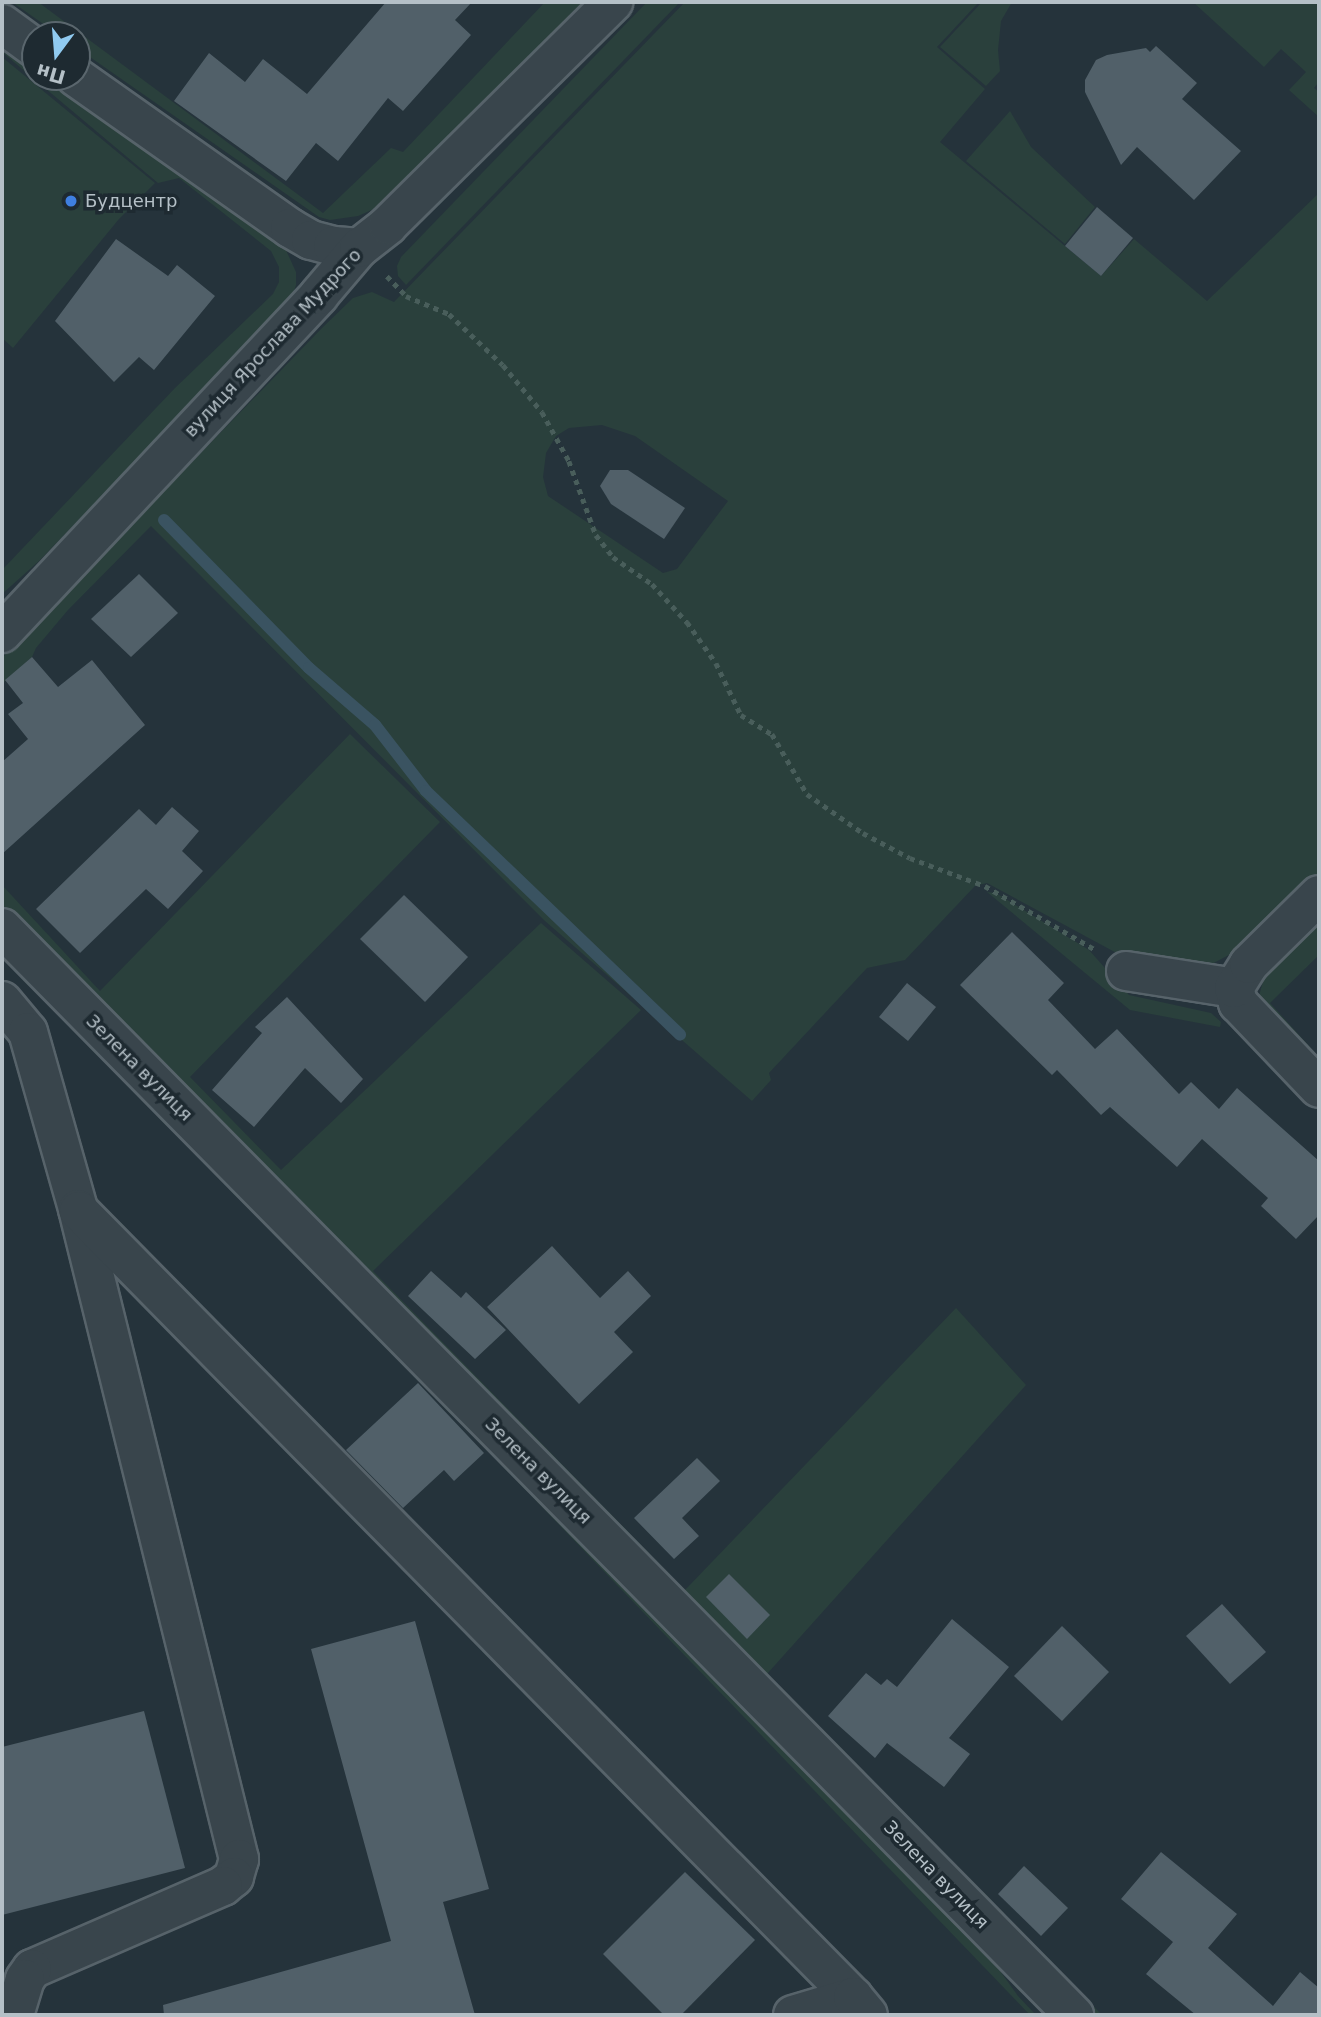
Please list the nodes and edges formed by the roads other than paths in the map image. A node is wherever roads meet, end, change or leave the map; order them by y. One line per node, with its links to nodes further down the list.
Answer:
1 (613, 2): 5 (street, вулиця Ярослава Мудрого)
2 (2, 24): 3 (street)
3 (21, 38)
4 (91, 88): 5 (street)
5 (359, 248): 6 (street, вулиця Ярослава Мудрого)
6 (2, 633)
7 (1319, 895): 10 (street)
8 (2, 928): 17 (street, Зелена вулиця)
9 (1126, 971): 10 (street)
10 (1234, 988): 12 (street)
11 (2, 1001): 13 (street)
12 (1319, 1088)
13 (78, 1209): 14 (street); 15 (street)
14 (861, 2006): 16 (street)
15 (14, 2015)
16 (793, 2015)
17 (1074, 2015)

